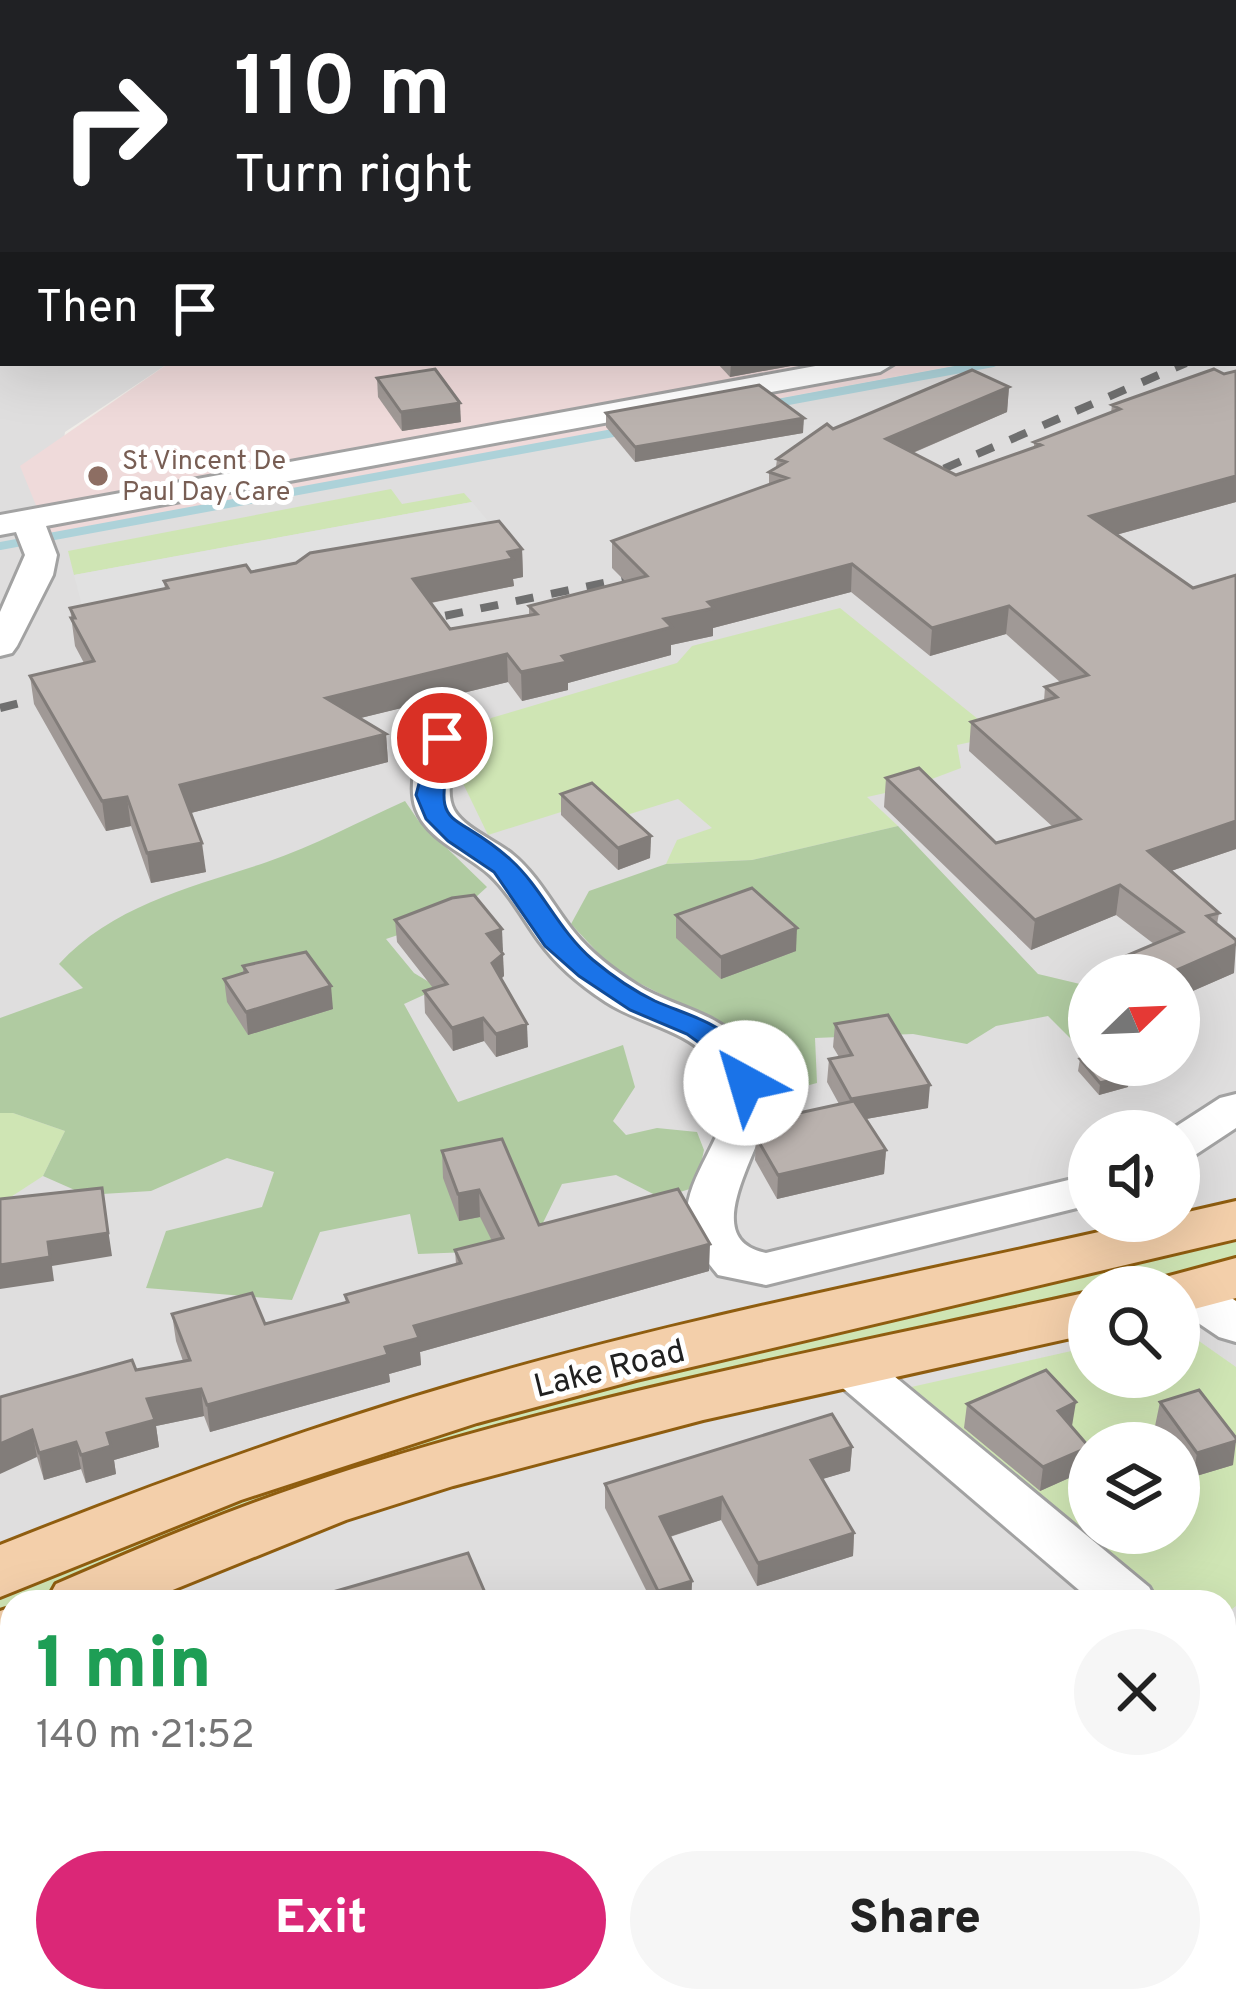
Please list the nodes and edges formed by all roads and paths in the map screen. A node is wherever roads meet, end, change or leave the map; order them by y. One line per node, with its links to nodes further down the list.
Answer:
1 (866, 366): 2 (street)
2 (27, 541): 3 (street); 4 (street)
3 (0, 580)
4 (0, 646)
5 (442, 738): 8 (street)
6 (1236, 1108): 7 (street)
7 (1200, 1131)
8 (1068, 1195)
9 (1236, 1220): 10 (main road, Lake Road)
10 (1200, 1224)
11 (1100, 1242): 16 (main road, Lake Road)
12 (1200, 1287): 14 (street)
13 (1068, 1318): 15 (main road, Lake Road)
14 (1236, 1325)
15 (848, 1365): 17 (main road, Lake Road); 18 (street)
16 (0, 1572)
17 (106, 1590)
18 (1116, 1590)

